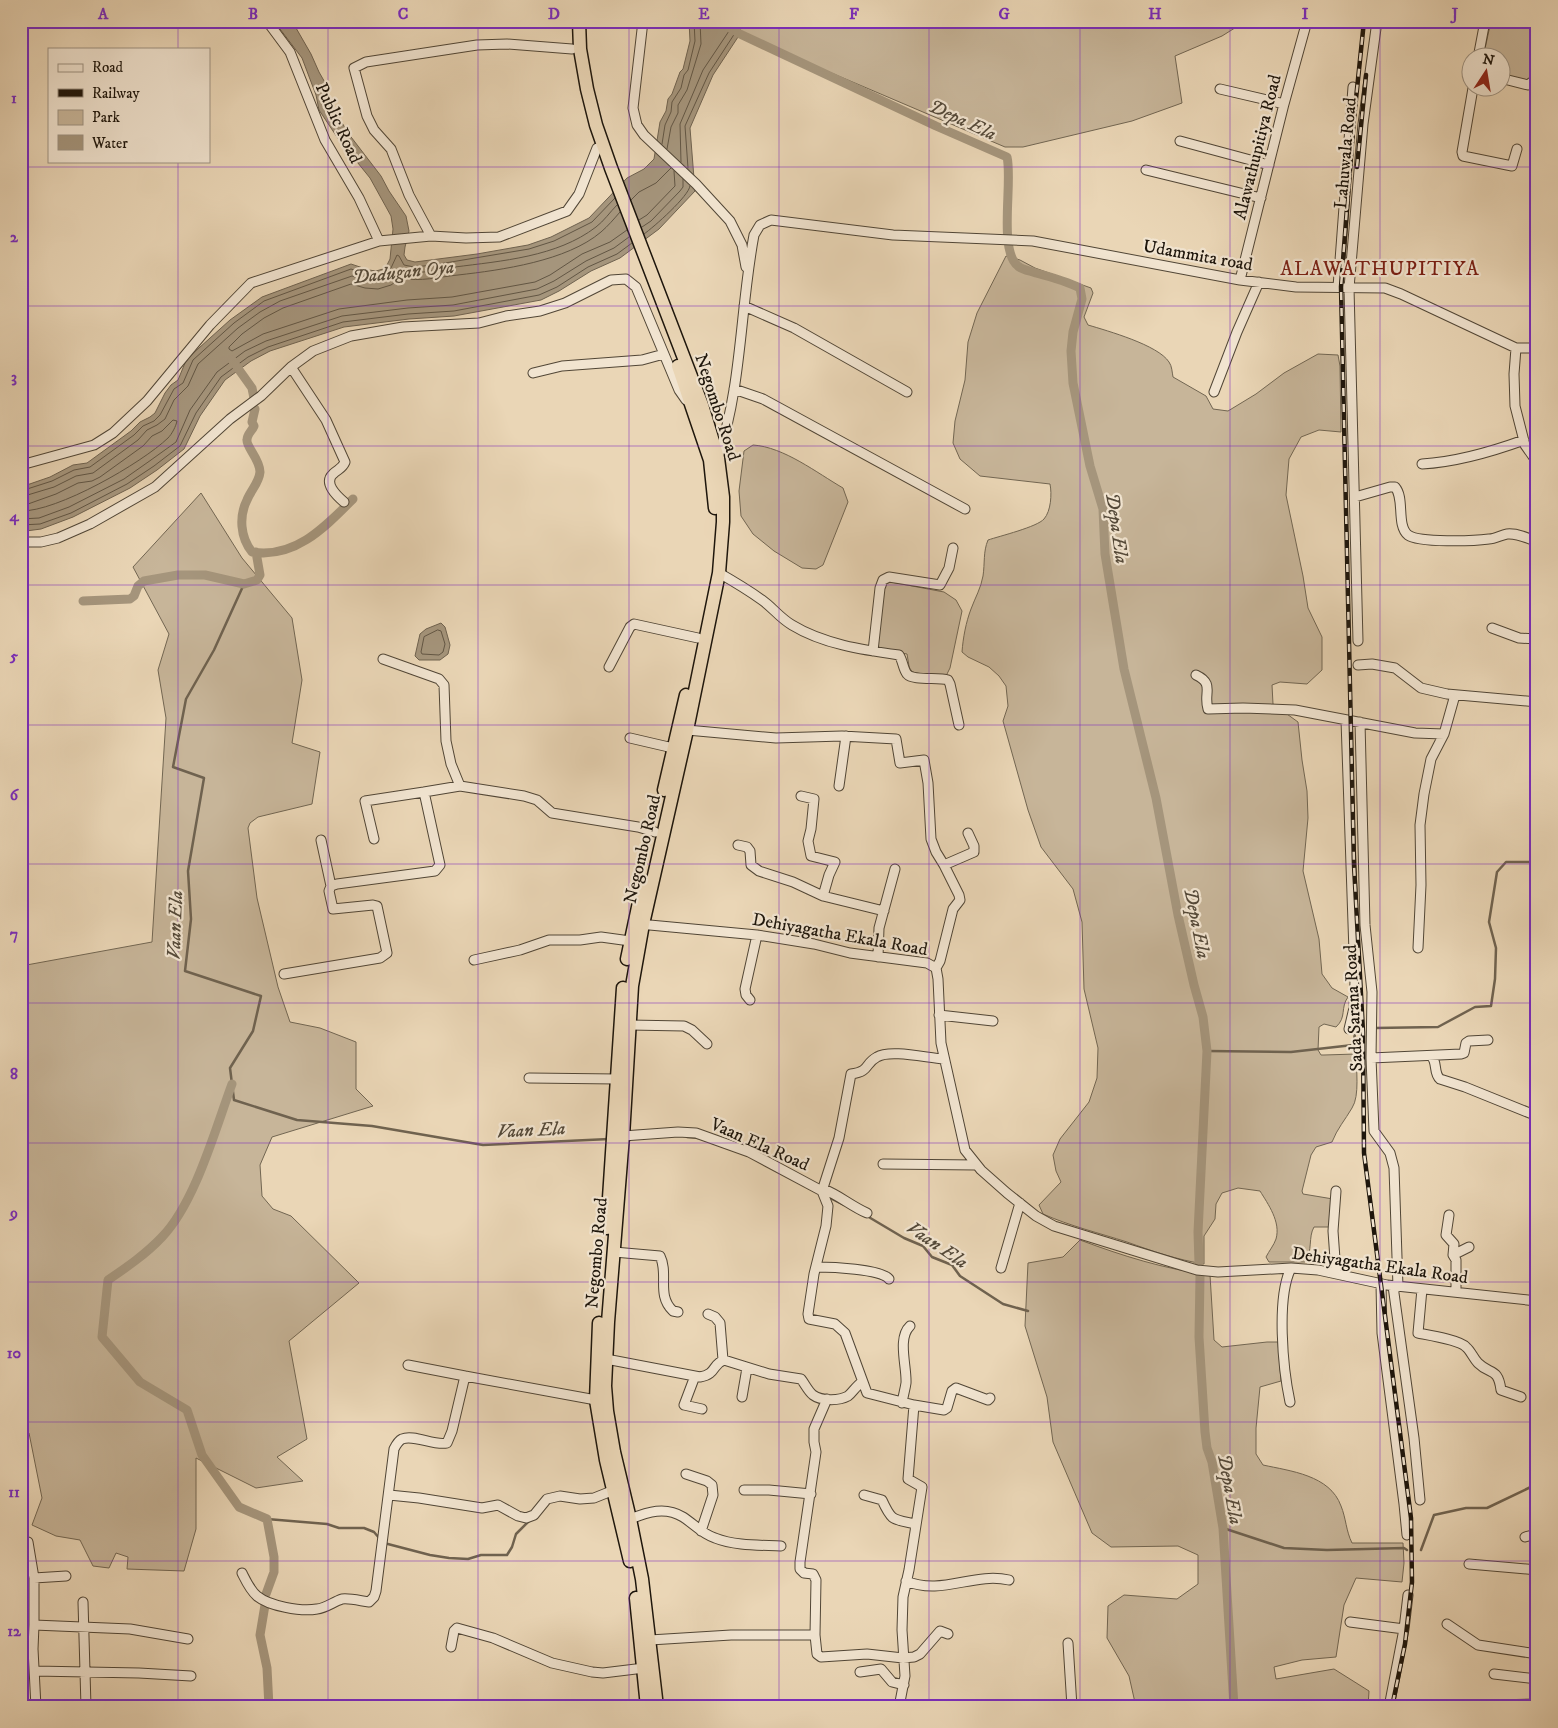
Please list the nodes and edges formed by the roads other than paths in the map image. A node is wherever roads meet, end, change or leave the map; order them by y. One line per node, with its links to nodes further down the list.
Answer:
1 (268, 21): 24 (street, Public Road)
2 (571, 21): 9 (highway, Negombo Road)
3 (579, 21): 20 (highway, Negombo Road)
4 (643, 21): 26 (street)
5 (1307, 21): 15 (street, Alawathupitiya Road)
6 (1377, 21): 30 (street, Lahuwala Road)
7 (1485, 21): 8 (street)
8 (1480, 48)
9 (572, 49): 17 (highway, Negombo Road); 23 (street)
10 (1537, 78): 11 (street)
11 (1510, 80)
12 (1353, 87): 29 (street)
13 (1220, 89): 15 (street)
14 (1471, 98): 18 (street)
15 (1284, 104): 19 (street, Alawathupitiya Road)
16 (1180, 142): 19 (street)
17 (597, 148): 20 (highway, Negombo Road); 23 (street)
18 (1517, 149)
19 (1270, 165): 22 (street, Alawathupitiya Road)
20 (608, 170): 25 (highway, Negombo Road)
21 (1146, 170): 22 (street)
22 (1261, 198): 27 (street, Alawathupitiya Road)
23 (431, 236): 24 (street)
24 (384, 241): 45 (street)
25 (643, 261): 40 (highway, Negombo Road); 42 (highway, Negombo Road)
26 (748, 278): 27 (street, Udammita road); 31 (street)
27 (1240, 280): 28 (street, Udammita road)
28 (1259, 282): 29 (street, Udammita road); 39 (street)
29 (1338, 287): 30 (street, Udammita road)
30 (1349, 288): 32 (street, Udammita road); 47 (street, Lahuwala Road)
31 (744, 306): 37 (street); 38 (street)
32 (1516, 348): 33 (street, Udammita road); 41 (street)
33 (1537, 348)
34 (664, 354): 35 (street); 36 (street); 40 (street)
35 (291, 367): 48 (street); 50 (street)
36 (533, 372)
37 (734, 389): 42 (street); 49 (street)
38 (907, 392)
39 (1214, 392)
40 (694, 410): 46 (highway, Negombo Road)
41 (1524, 440): 43 (street); 44 (street)
42 (718, 458): 46 (street); 53 (highway, Negombo Road)
43 (1537, 462)
44 (1422, 464)
45 (21, 465)
46 (712, 471): 55 (highway, Negombo Road)
47 (1355, 497): 51 (street); 57 (street, Lahuwala Road)
48 (344, 502)
49 (965, 509)
50 (21, 542)
51 (1537, 542)
52 (953, 548): 58 (street)
53 (719, 573): 58 (street); 68 (highway, Negombo Road)
54 (1492, 628): 56 (street)
55 (698, 638): 61 (street); 72 (highway, Negombo Road)
56 (1537, 639)
57 (1358, 641)
58 (873, 651): 67 (street)
59 (383, 659): 73 (street)
60 (1358, 665): 63 (street)
61 (609, 667)
62 (1196, 674): 65 (street)
63 (1455, 695): 64 (street); 69 (street)
64 (1537, 702)
65 (1346, 720): 66 (street); 99 (street)
66 (1360, 722): 69 (street); 103 (street, Sada Sarana Road)
67 (959, 725)
68 (687, 730): 70 (street); 87 (highway, Negombo Road)
69 (1444, 734): 90 (street)
70 (846, 736): 74 (street); 82 (street)
71 (630, 738): 72 (street)
72 (673, 748): 77 (highway, Negombo Road)
73 (460, 786): 75 (street); 77 (street)
74 (839, 786)
75 (424, 792): 79 (street); 84 (street)
76 (801, 796): 85 (street)
77 (655, 832): 87 (highway, Negombo Road)
78 (968, 834): 82 (street)
79 (374, 839)
80 (321, 840): 84 (street)
81 (738, 845): 85 (street)
82 (944, 865): 93 (street)
83 (895, 869): 86 (street)
84 (331, 886): 94 (street)
85 (823, 896): 86 (street)
86 (884, 911): 91 (street)
87 (638, 924): 88 (street, Dehiyagatha Ekala Road); 89 (highway, Negombo Road); 98 (highway, Negombo Road)
88 (757, 935): 91 (street, Dehiyagatha Ekala Road); 95 (street)
89 (630, 940): 92 (street); 106 (highway, Negombo Road)
90 (1418, 948)
91 (878, 957): 93 (street, Dehiyagatha Ekala Road)
92 (474, 960)
93 (936, 968): 96 (street, Dehiyagatha Ekala Road)
94 (284, 974)
95 (750, 1000)
96 (939, 1015): 97 (street); 104 (street, Dehiyagatha Ekala Road)
97 (993, 1021)
98 (629, 1025): 101 (street); 108 (highway, Negombo Road)
99 (1349, 1029)
100 (1488, 1040): 102 (street)
101 (707, 1044)
102 (1431, 1056): 103 (street); 107 (street)
103 (1371, 1058): 125 (street, Sada Sarana Road)
104 (944, 1059): 110 (street, Dehiyagatha Ekala Road); 111 (street)
105 (529, 1078): 106 (street)
106 (617, 1079): 143 (highway, Negombo Road)
107 (1537, 1116)
108 (623, 1136): 111 (street, Vaan Ela Road); 117 (highway, Negombo Road)
109 (883, 1164): 110 (street)
110 (976, 1165): 113 (street, Dehiyagatha Ekala Road)
111 (823, 1190): 114 (street, Vaan Ela Road); 119 (street)
112 (1336, 1191): 122 (street)
113 (1020, 1203): 120 (street); 121 (street, Dehiyagatha Ekala Road)
114 (866, 1213)
115 (1449, 1215): 118 (street)
116 (1469, 1247): 118 (street)
117 (614, 1252): 129 (street); 132 (highway, Negombo Road)
118 (1453, 1255): 127 (street)
119 (816, 1267): 123 (street); 138 (street)
120 (1001, 1268)
121 (1291, 1268): 122 (street, Dehiyagatha Ekala Road); 144 (street)
122 (1336, 1273): 124 (street, Dehiyagatha Ekala Road)
123 (889, 1279)
124 (1381, 1284): 125 (street, Dehiyagatha Ekala Road); 159 (street)
125 (1396, 1286): 126 (street, Dehiyagatha Ekala Road); 154 (street, Sada Sarana Road)
126 (1422, 1289): 127 (street, Dehiyagatha Ekala Road); 140 (street)
127 (1456, 1292): 128 (street, Dehiyagatha Ekala Road)
128 (1537, 1301)
129 (678, 1312)
130 (708, 1314): 133 (street)
131 (910, 1326): 145 (street)
132 (606, 1358): 137 (street); 155 (highway, Negombo Road)
133 (723, 1360): 135 (street); 137 (street)
134 (408, 1365): 136 (street)
135 (746, 1368): 139 (street); 142 (street)
136 (465, 1376): 143 (street); 152 (street)
137 (695, 1376): 147 (street)
138 (862, 1382): 142 (street); 145 (street)
139 (742, 1397)
140 (1521, 1397)
141 (990, 1398): 146 (street)
142 (827, 1399): 151 (street)
143 (596, 1400): 149 (highway, Negombo Road)
144 (1290, 1402)
145 (902, 1403): 146 (street)
146 (914, 1406): 156 (street)
147 (702, 1409)
148 (686, 1474): 157 (street)
149 (614, 1490): 152 (street); 185 (highway, Negombo Road)
150 (744, 1490): 151 (street)
151 (811, 1494): 178 (street)
152 (389, 1495): 165 (street)
153 (864, 1495): 156 (street)
154 (1420, 1500)
155 (630, 1518): 157 (street); 180 (highway, Negombo Road)
156 (916, 1524): 169 (street)
157 (701, 1531): 162 (street)
158 (1537, 1534): 160 (street)
159 (1407, 1535)
160 (1524, 1537)
161 (28, 1542): 167 (street)
162 (781, 1546)
163 (1469, 1564): 164 (street)
164 (1537, 1570)
165 (242, 1573)
166 (66, 1576): 167 (street)
167 (34, 1578): 174 (street)
168 (1009, 1580): 169 (street)
169 (906, 1581): 184 (street)
170 (1408, 1594): 176 (street)
171 (84, 1602): 175 (street)
172 (1350, 1622): 176 (street)
173 (1447, 1624): 183 (street)
174 (34, 1625): 175 (street); 186 (street)
175 (84, 1627): 179 (street); 187 (street)
176 (1404, 1629): 201 (street)
177 (948, 1634): 184 (street)
178 (815, 1635): 180 (street); 184 (street)
179 (188, 1639)
180 (650, 1640): 198 (highway, Negombo Road)
181 (1068, 1643): 200 (street)
182 (451, 1647): 185 (street)
183 (1537, 1654)
184 (903, 1658): 192 (street)
185 (644, 1668): 197 (highway, Negombo Road)
186 (35, 1671): 187 (street); 195 (street)
187 (86, 1672): 190 (street); 196 (street)
188 (860, 1672): 192 (street)
189 (1494, 1674): 191 (street)
190 (191, 1676)
191 (1537, 1679)
192 (904, 1685): 199 (street)
193 (1532, 1705): 194 (street)
194 (1497, 1706)
195 (36, 1707)
196 (86, 1707)
197 (647, 1707)
198 (657, 1707)
199 (899, 1707)
200 (1072, 1707)
201 (1389, 1707)

